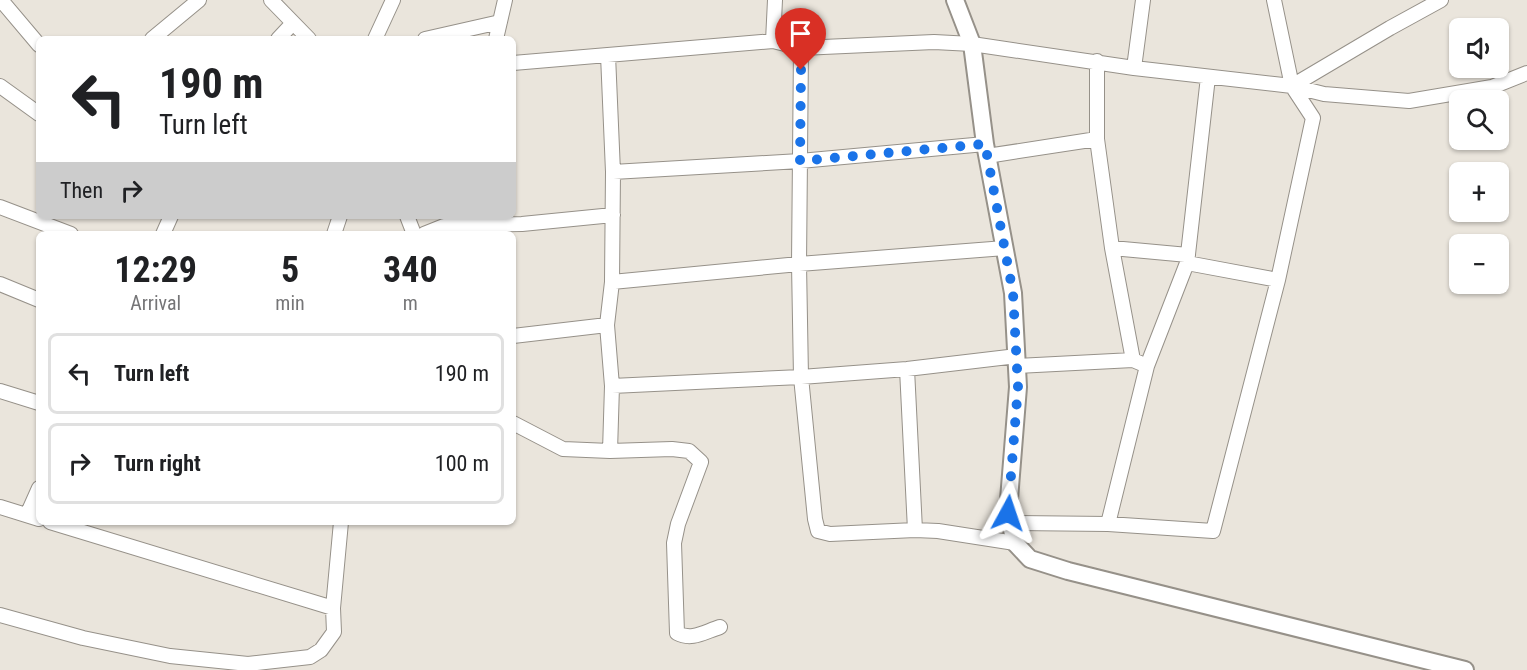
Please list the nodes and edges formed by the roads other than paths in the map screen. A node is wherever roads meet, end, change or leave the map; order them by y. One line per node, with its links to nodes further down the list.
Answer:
1 (1, 0): 19 (street)
2 (199, 0): 13 (street)
3 (271, 0): 12 (street)
4 (393, 0): 16 (street)
5 (505, 0): 11 (street)
6 (775, 0): 20 (street)
7 (955, 0): 21 (street)
8 (1143, 0): 26 (street)
9 (1274, 0): 30 (street)
10 (1441, 0): 30 (street)
11 (500, 22): 17 (street); 18 (street)
12 (293, 23): 14 (street); 15 (street)
13 (156, 36)
14 (281, 36)
15 (306, 36)
16 (376, 36)
17 (438, 36)
18 (497, 36)
19 (36, 41)
20 (773, 41): 22 (street); 23 (street)
21 (972, 44): 22 (street); 24 (street); 33 (street)
22 (801, 48): 34 (street)
23 (608, 55): 25 (street); 35 (street)
24 (1097, 61): 26 (street); 32 (street)
25 (516, 63)
26 (1134, 68): 28 (street)
27 (1527, 73): 30 (street)
28 (1208, 76): 30 (street); 45 (street)
29 (0, 86): 31 (street)
30 (1292, 86): 47 (street)
31 (36, 112)
32 (1097, 139): 33 (street); 44 (street)
33 (986, 150): 34 (street); 43 (street)
34 (800, 161): 35 (street); 46 (street)
35 (613, 172): 37 (street)
36 (0, 207): 38 (street)
37 (612, 215): 40 (street); 48 (street)
38 (36, 218)
39 (40, 219): 41 (street)
40 (446, 221): 42 (street)
41 (65, 231)
42 (429, 231)
43 (1005, 248): 46 (street); 54 (street)
44 (1112, 248): 45 (street); 53 (street)
45 (1188, 259): 47 (street); 55 (street)
46 (799, 264): 48 (street); 57 (street)
47 (1278, 280): 66 (street)
48 (612, 282): 51 (street)
49 (0, 284): 50 (street)
50 (36, 299)
51 (607, 325): 52 (street); 58 (street)
52 (516, 336)
53 (1132, 360): 54 (street); 55 (street)
54 (1017, 361): 56 (street); 65 (street)
55 (1147, 366): 66 (street)
56 (907, 369): 57 (street); 69 (street)
57 (801, 377): 58 (street); 69 (street)
58 (612, 386): 62 (street)
59 (0, 391): 60 (street)
60 (36, 402)
61 (516, 425): 62 (street)
62 (610, 451): 73 (street)
63 (0, 507): 64 (street)
64 (33, 517)
65 (1010, 524): 66 (street); 70 (street)
66 (1108, 524)
67 (60, 525): 71 (street)
68 (341, 525): 71 (street)
69 (915, 530): 70 (street)
70 (1015, 543): 75 (street)
71 (333, 608): 74 (street)
72 (0, 615): 74 (street)
73 (720, 627)
74 (298, 664)
75 (1465, 670)

